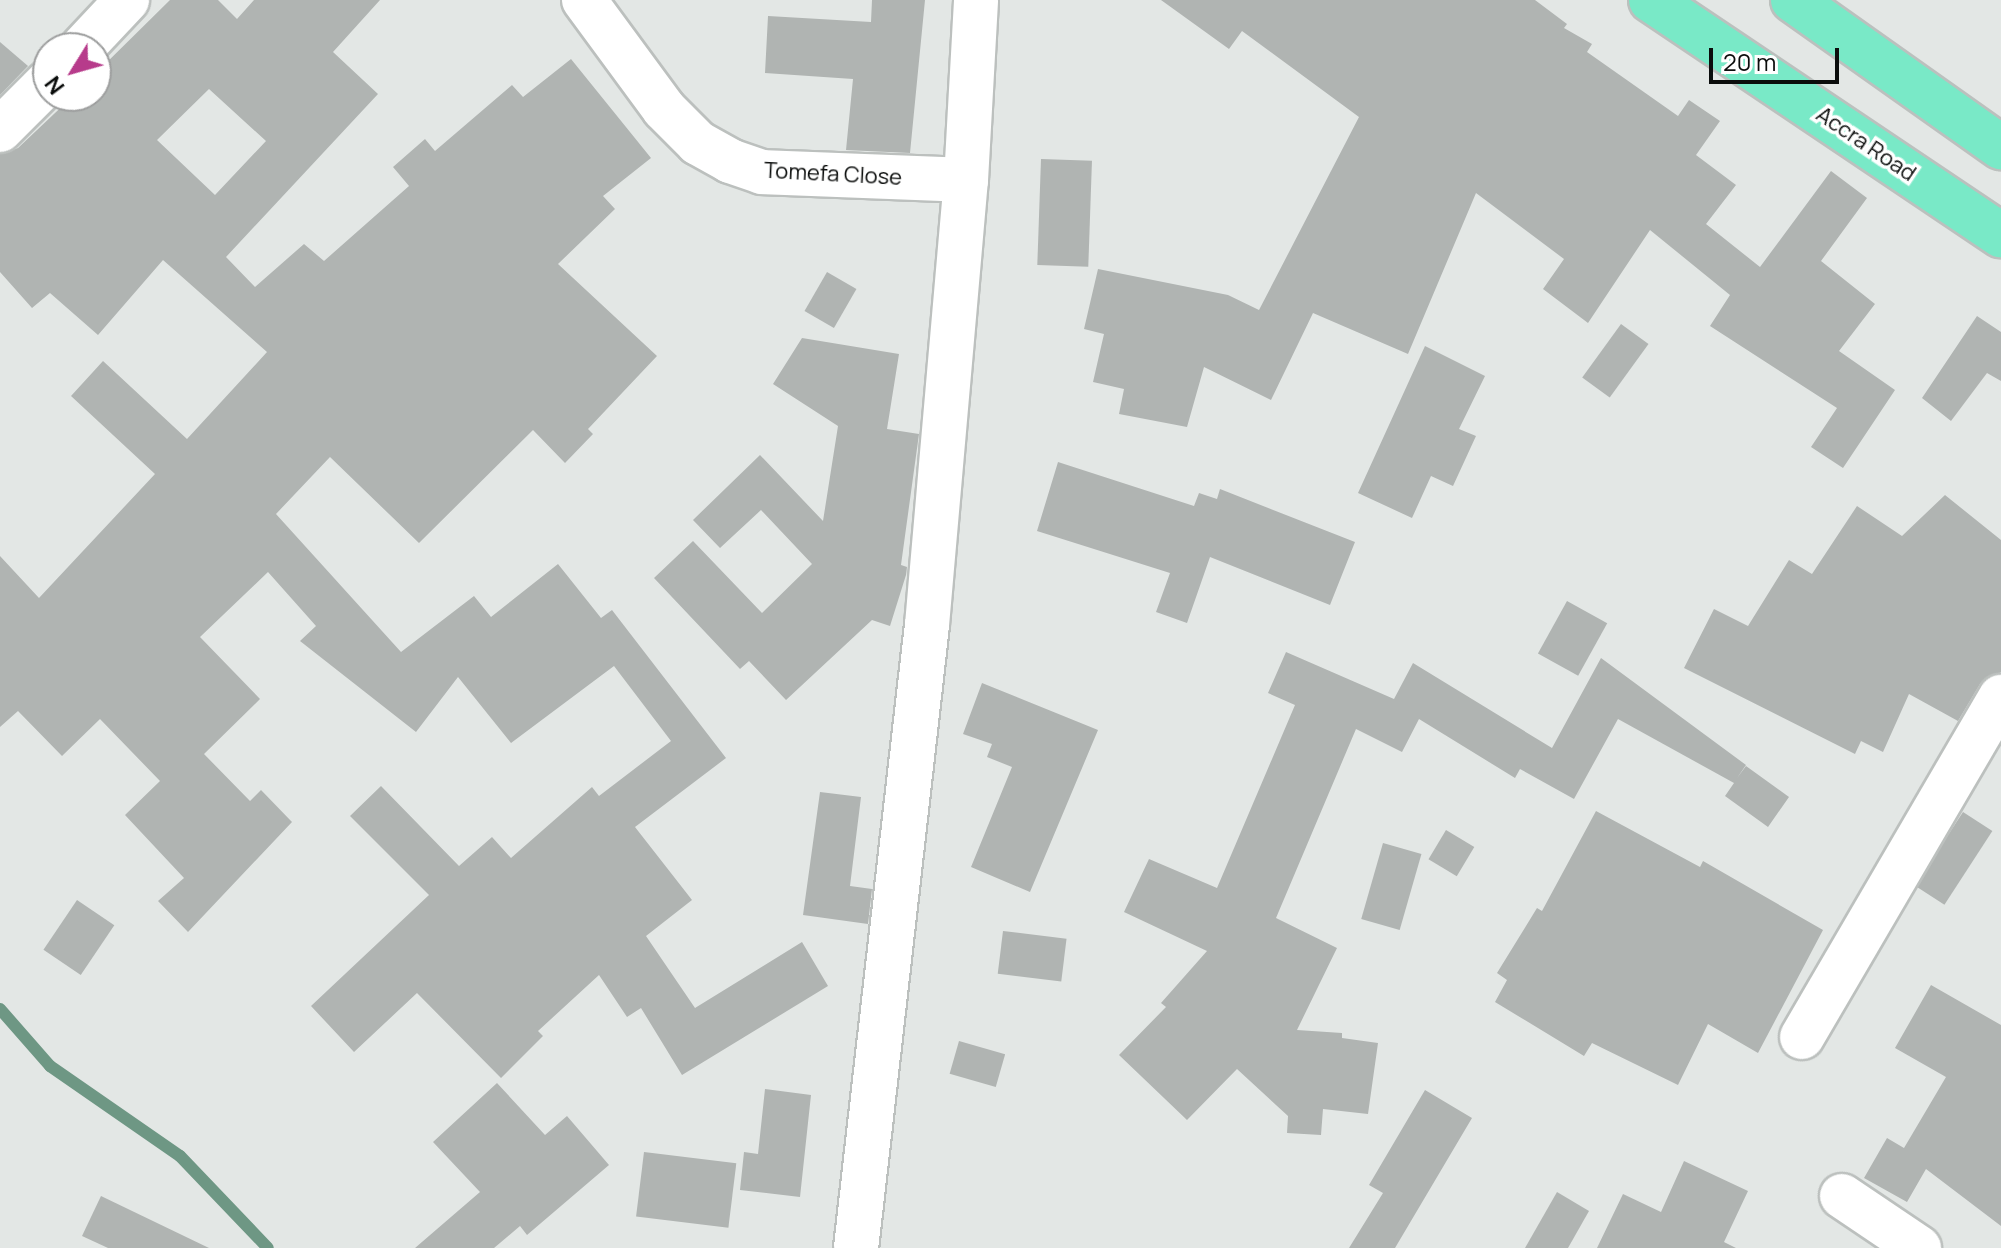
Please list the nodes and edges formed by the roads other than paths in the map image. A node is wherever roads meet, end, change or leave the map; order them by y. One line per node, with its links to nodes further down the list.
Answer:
1 (127, 0): 6 (street)
2 (584, 0): 10 (street, Tomefa Close)
3 (976, 0): 10 (street)
4 (1651, 0): 11 (main road, Accra Road)
5 (1793, 0): 9 (main road)
6 (97, 32)
7 (32, 98): 8 (street)
8 (0, 130)
9 (2001, 147)
10 (966, 180): 15 (street)
11 (2001, 235)
12 (2001, 697): 13 (street)
13 (1802, 1037)
14 (1842, 1196): 16 (street)
15 (856, 1248)
16 (1919, 1248)

